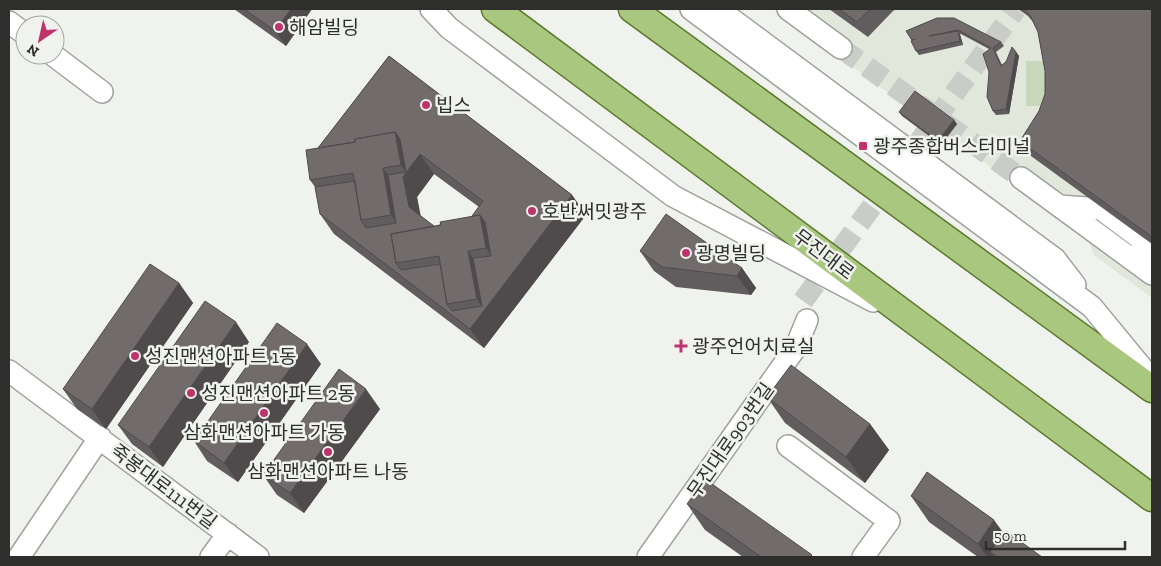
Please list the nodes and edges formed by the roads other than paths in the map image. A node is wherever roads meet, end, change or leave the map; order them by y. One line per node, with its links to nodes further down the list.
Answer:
1 (431, 9): 16 (street)
2 (495, 9): 16 (main road, 무진대로)
3 (632, 9): 19 (main road)
4 (691, 9): 14 (street)
5 (718, 9): 14 (street)
6 (788, 9): 7 (street)
7 (841, 48)
8 (65, 64): 9 (street)
9 (102, 92)
10 (1021, 178): 11 (street)
11 (1059, 206): 12 (street); 13 (street)
12 (1152, 269)
13 (1152, 274)
14 (1092, 307): 18 (street)
15 (807, 320): 27 (street, 무진대로903번길)
16 (922, 327): 22 (main road, 무진대로)
17 (9, 371): 20 (street, 죽봉대로111번길)
18 (1152, 380)
19 (1152, 389)
20 (100, 437): 23 (street, 죽봉대로111번길); 24 (street, 죽봉대로111번길)
21 (788, 446): 28 (street)
22 (1152, 498)
23 (228, 534): 25 (street, 죽봉대로111번길); 26 (street, 죽봉대로111번길)
24 (19, 557)
25 (211, 557)
26 (258, 557)
27 (648, 557)
28 (863, 557)

